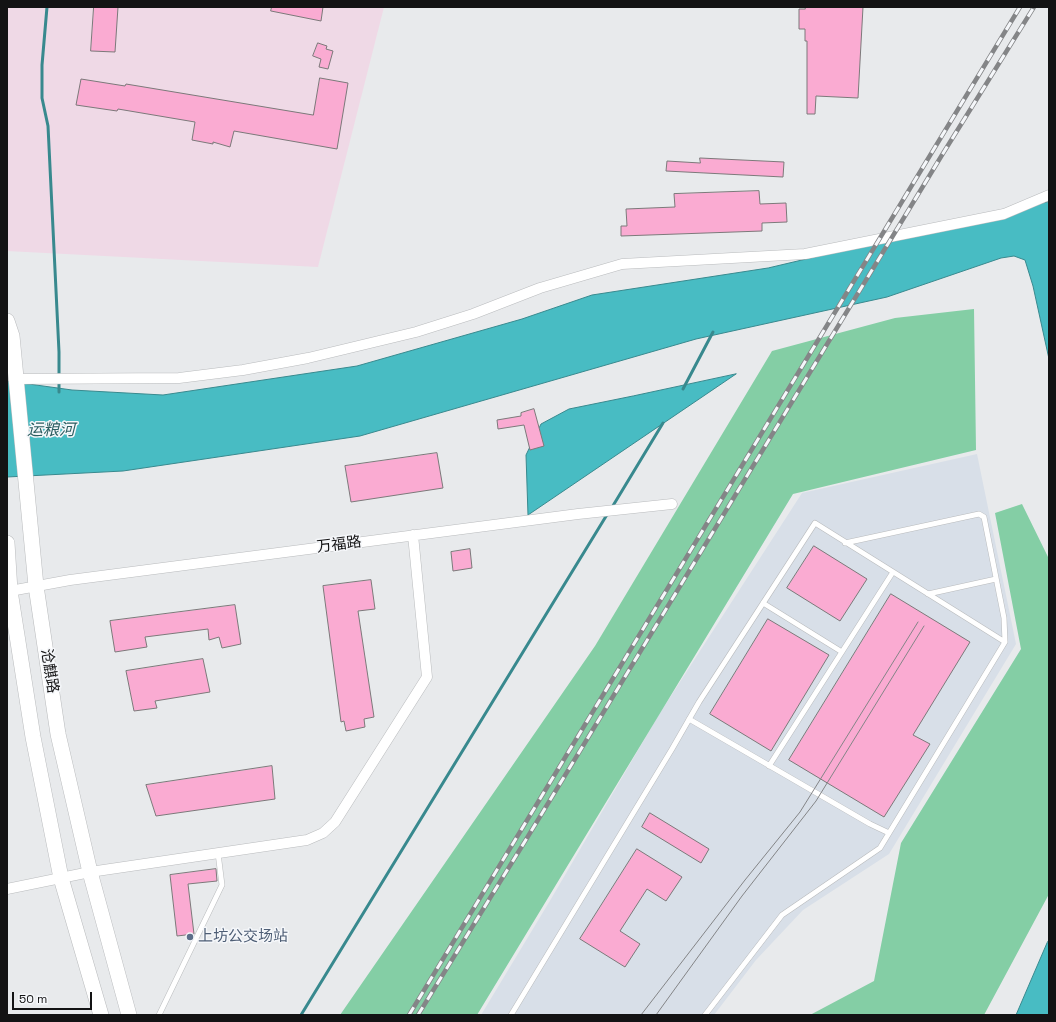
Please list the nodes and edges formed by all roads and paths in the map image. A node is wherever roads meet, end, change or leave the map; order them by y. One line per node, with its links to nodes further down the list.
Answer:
1 (1049, 195): 3 (street)
2 (7, 322): 3 (main road, 沧麒路)
3 (16, 379): 10 (main road, 沧麒路)
4 (672, 504): 5 (street, 万福路)
5 (413, 535): 10 (street, 万福路); 19 (street)
6 (845, 542): 8 (lane); 9 (lane); 13 (lane)
7 (7, 543): 11 (main road, 沧麒路)
8 (893, 572): 12 (lane); 15 (lane)
9 (996, 579): 12 (lane); 14 (lane)
10 (36, 586): 11 (street, 万福路); 20 (main road, 沧麒路)
11 (9, 591): 21 (main road, 沧麒路)
12 (928, 594): 14 (lane)
13 (763, 603): 15 (lane); 16 (lane)
14 (1004, 642): 18 (lane)
15 (842, 652): 17 (lane)
16 (689, 719): 17 (lane); 26 (lane)
17 (769, 766): 18 (lane)
18 (889, 833): 27 (lane)
19 (218, 853): 20 (street); 25 (lane)
20 (90, 872): 21 (street); 24 (main road, 沧麒路)
21 (61, 878): 22 (street); 23 (main road, 沧麒路)
22 (7, 889)
23 (101, 1015)
24 (129, 1015)
25 (159, 1015)
26 (511, 1015)
27 (705, 1015)

